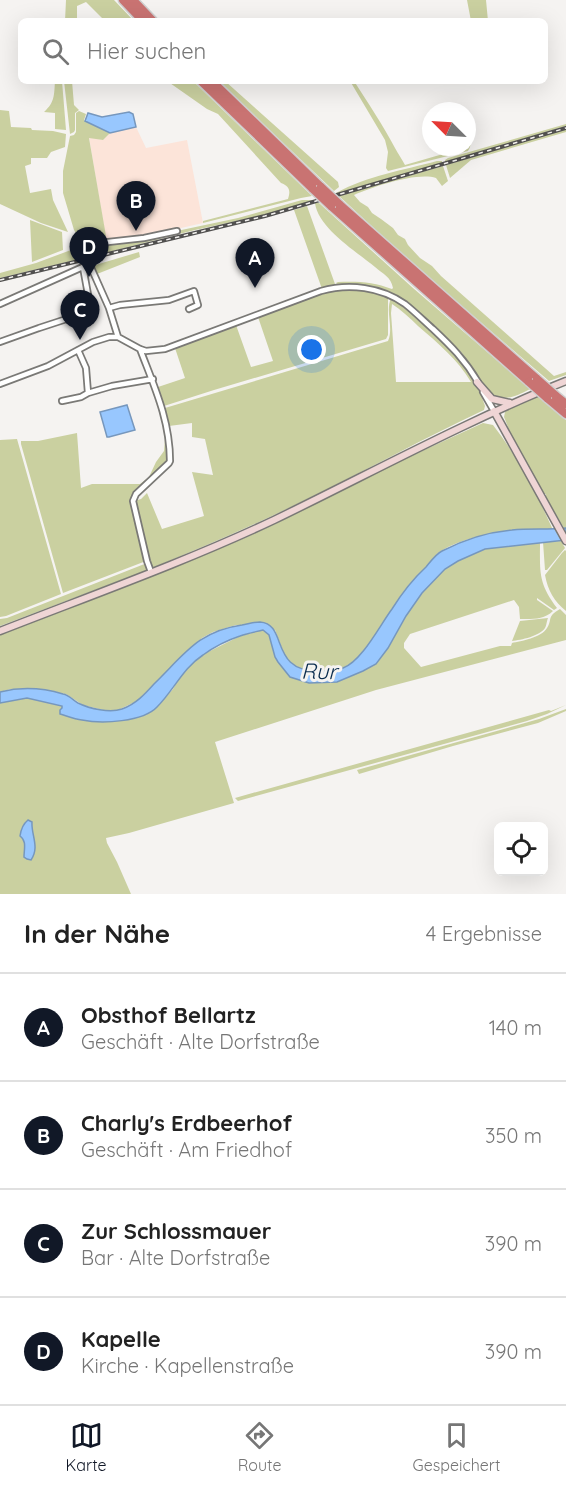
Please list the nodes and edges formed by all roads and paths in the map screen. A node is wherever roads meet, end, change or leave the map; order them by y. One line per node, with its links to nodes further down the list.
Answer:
1 (123, 0): 3 (highway)
2 (134, 0): 4 (highway)
3 (140, 18)
4 (150, 18)
5 (204, 84): 7 (highway)
6 (215, 84): 7 (highway)
7 (317, 188): 23 (highway, bridge)
8 (177, 231): 9 (street)
9 (90, 265): 10 (street); 12 (street)
10 (83, 267): 11 (street); 15 (street)
11 (0, 304)
12 (109, 308): 13 (street); 14 (street)
13 (189, 309)
14 (118, 337): 16 (street); 17 (street)
15 (0, 342)
16 (140, 349): 18 (street); 20 (street)
17 (78, 351): 21 (street); 22 (street)
18 (153, 380): 22 (street); 30 (street)
19 (566, 381): 25 (main road)
20 (477, 382): 25 (main road); 27 (street)
21 (0, 384)
22 (88, 393): 24 (street)
23 (551, 396): 26 (highway); 28 (highway)
24 (62, 401)
25 (511, 404): 27 (main road)
26 (566, 404)
27 (494, 411): 29 (main road); 30 (main road)
28 (566, 414)
29 (566, 541)
30 (152, 572): 31 (main road)
31 (0, 631)

